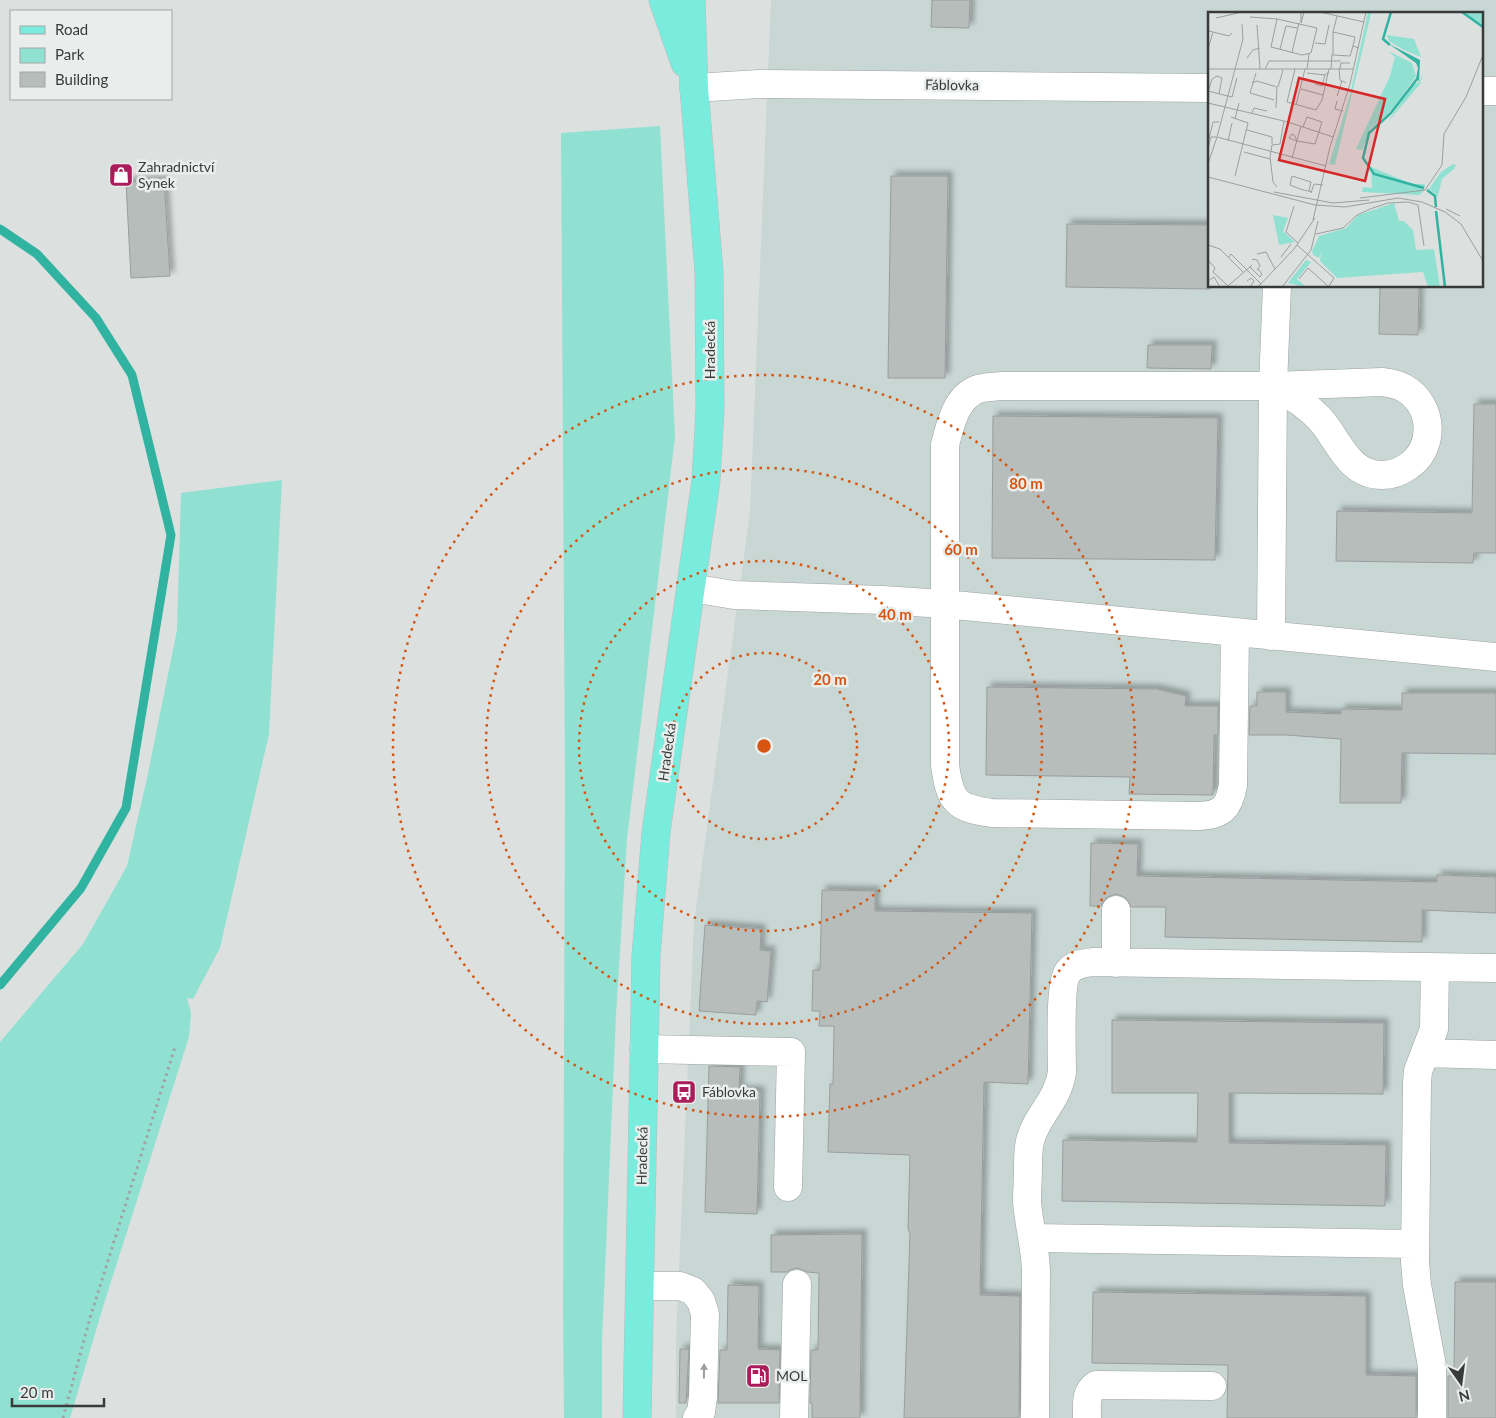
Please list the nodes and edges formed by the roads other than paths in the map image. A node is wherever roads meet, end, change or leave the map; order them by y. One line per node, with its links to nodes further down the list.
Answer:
1 (663, 0): 3 (main road, Hradecká)
2 (692, 0): 3 (main road, Hradecká)
3 (694, 88): 4 (street, Fáblovka); 7 (main road, Hradecká)
4 (1208, 88)
5 (1277, 288): 6 (street)
6 (1273, 386): 6 (street); 8 (street); 10 (street)
7 (691, 588): 8 (street); 16 (main road, Hradecká)
8 (944, 604): 9 (street); 9 (street)
9 (1236, 633): 10 (street)
10 (1270, 636): 11 (street)
11 (1496, 657)
12 (1116, 910): 13 (street)
13 (1116, 963): 14 (street); 20 (street)
14 (1434, 968): 15 (street); 17 (street)
15 (1496, 968)
16 (644, 1049): 19 (street); 23 (main road, Hradecká)
17 (1424, 1054): 18 (street); 21 (street)
18 (1496, 1055)
19 (788, 1187)
20 (1033, 1238): 21 (street); 28 (street)
21 (1415, 1244): 30 (street)
22 (798, 1284): 27 (street)
23 (640, 1286): 25 (main road, Hradecká); 26 (street, one-way to 23)
24 (1212, 1386): 29 (street)
25 (637, 1418)
26 (697, 1418)
27 (794, 1418)
28 (1036, 1418)
29 (1087, 1418)
30 (1432, 1418)

